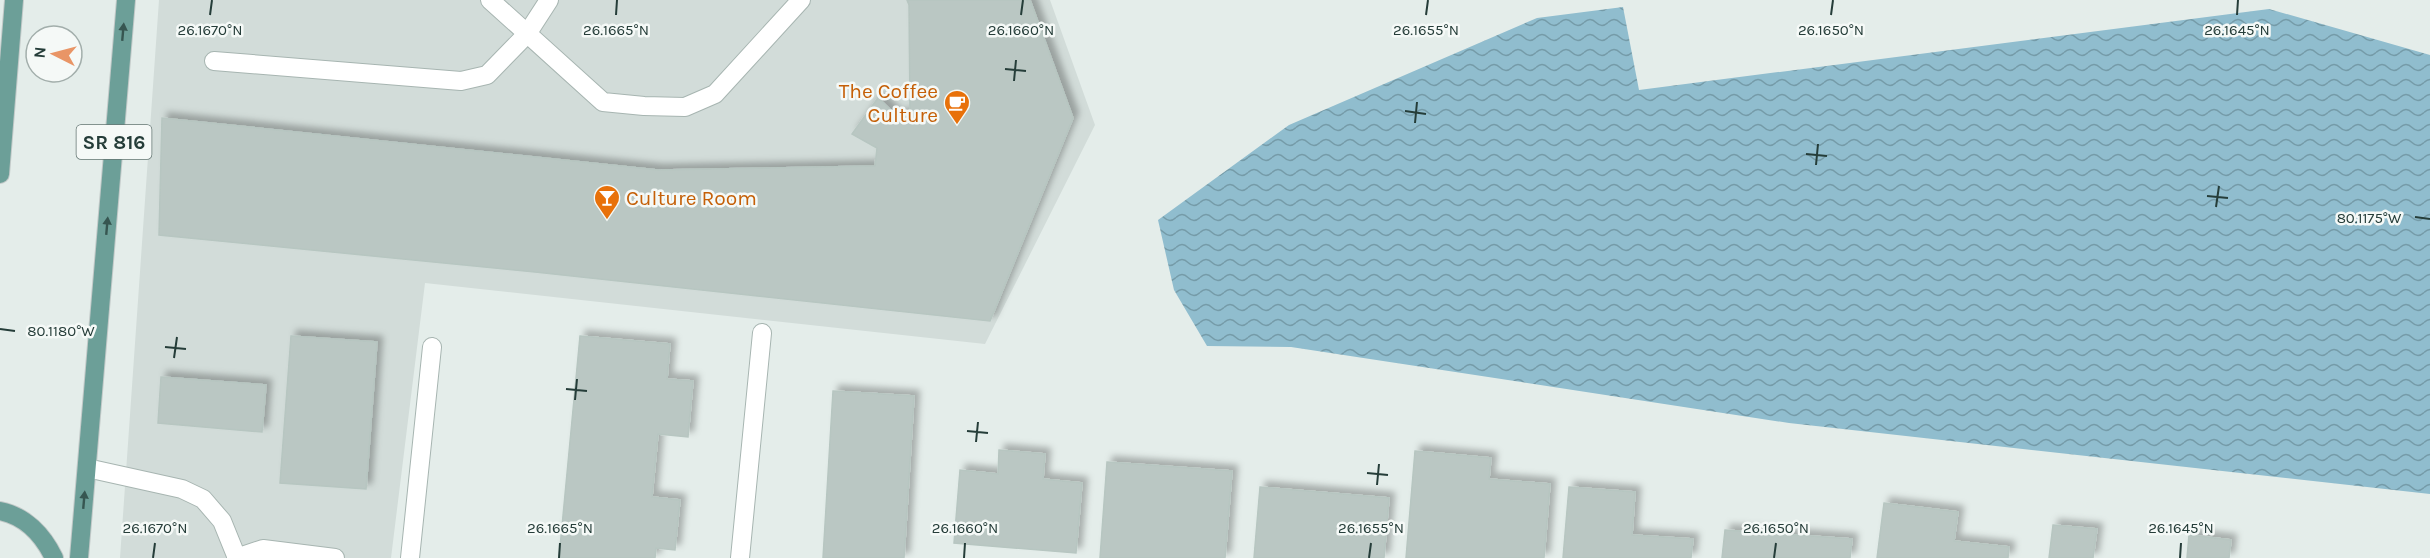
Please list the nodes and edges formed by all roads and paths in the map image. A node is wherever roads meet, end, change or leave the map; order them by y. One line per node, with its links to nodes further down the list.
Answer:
1 (14, 0): 8 (main road)
2 (126, 0): 11 (main road, SR 816, one-way to 2)
3 (490, 0): 6 (lane)
4 (549, 0): 6 (lane)
5 (801, 0): 6 (lane)
6 (527, 34): 7 (lane)
7 (214, 61)
8 (0, 174)
9 (762, 333): 18 (lane)
10 (432, 347): 17 (lane)
11 (87, 468): 14 (main road, SR 816, one-way to 11); 15 (lane)
12 (0, 511): 13 (main road)
13 (54, 558)
14 (79, 558)
15 (237, 558): 16 (lane)
16 (335, 558)
17 (410, 558)
18 (740, 558)

